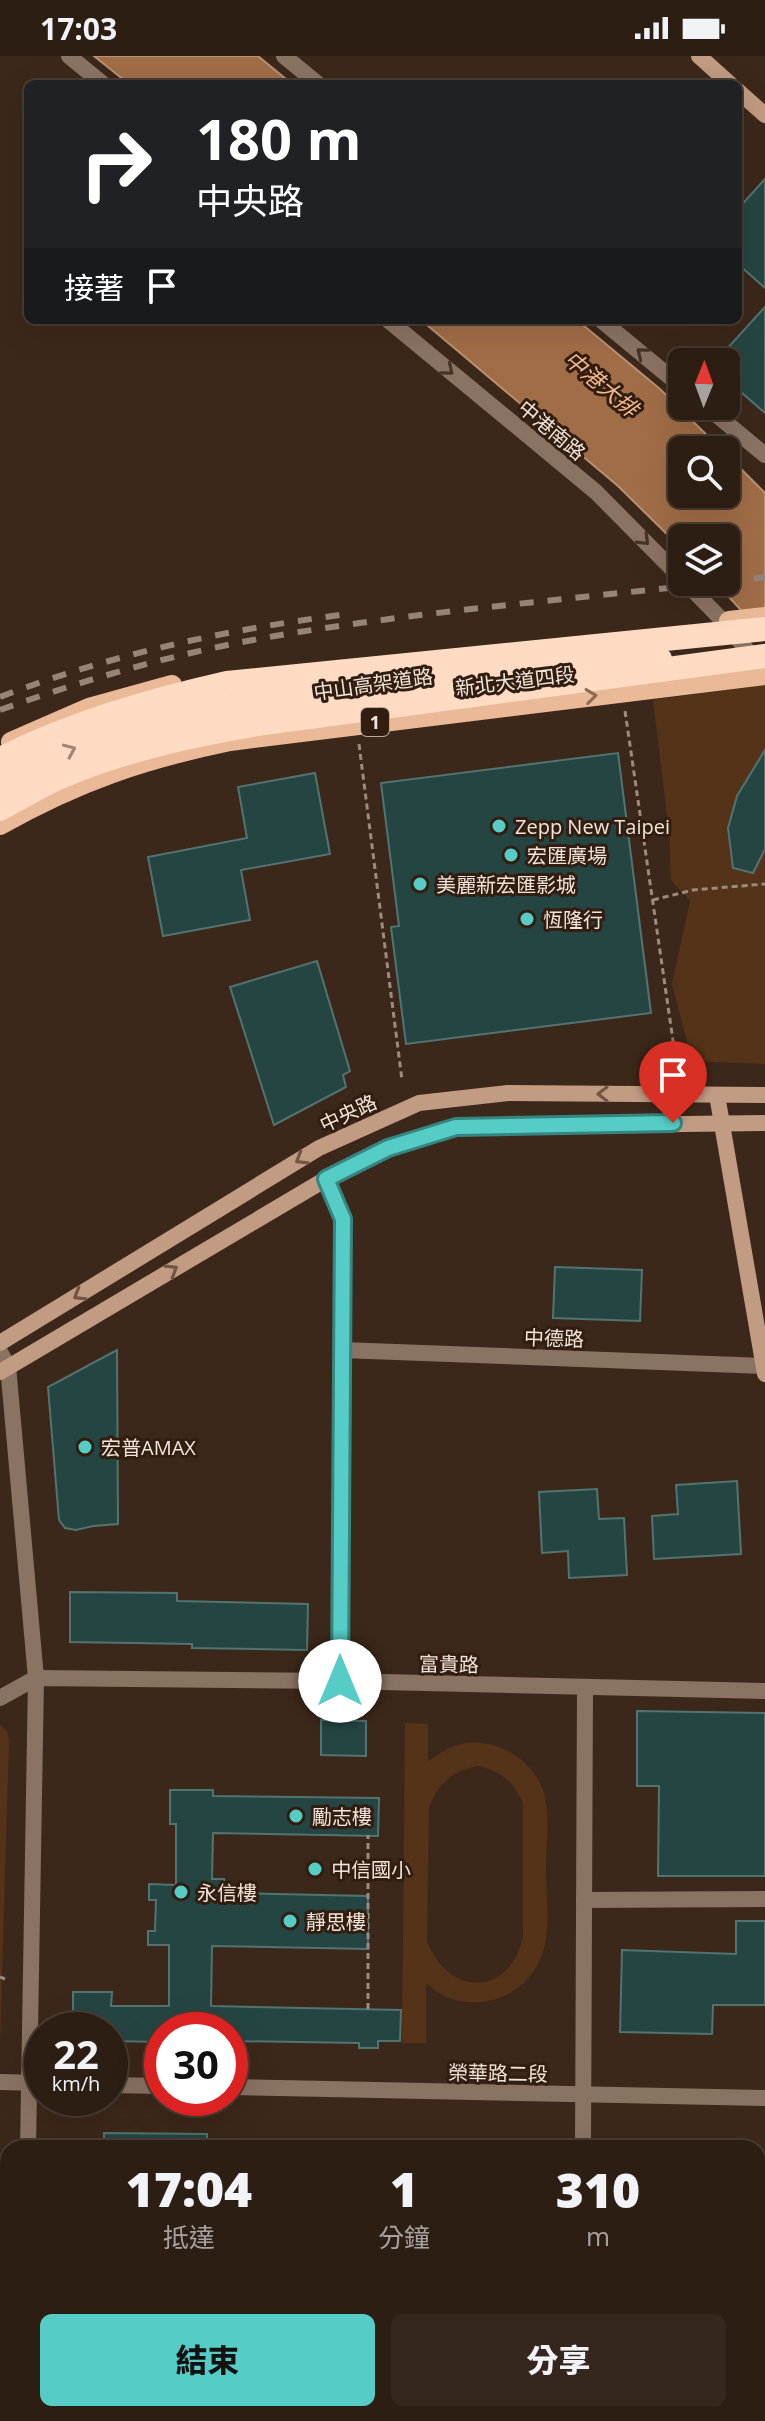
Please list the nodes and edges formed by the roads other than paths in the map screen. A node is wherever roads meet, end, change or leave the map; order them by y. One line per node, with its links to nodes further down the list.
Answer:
1 (69, 56): 4 (street)
2 (284, 56): 5 (street)
3 (699, 56): 6 (street)
4 (98, 80)
5 (313, 80)
6 (726, 80)
7 (742, 95): 8 (street)
8 (765, 115)
9 (393, 324): 14 (street, 中港南路, one-way to 14)
10 (606, 324): 11 (street, one-way to 10)
11 (668, 375)
12 (723, 420): 13 (street)
13 (765, 455)
14 (668, 564)
15 (702, 596): 17 (street, 中港南路)
16 (765, 617): 17 (main road, 新北大道四段)
17 (731, 622): 18 (main road, 新北大道四段, bridge); 19 (street, 中港南路); 21 (main road, 新北大道四段)
18 (765, 628): 22 (highway, 中山高架道路, bridge)
19 (758, 650): 20 (street, 中港南路); 23 (highway, one-way to 19); 24 (highway, 中山高架道路 / 1, bridge)
20 (765, 673): 25 (main road, 新北大道四段 / 1, one-way to 20)
21 (0, 747)
22 (0, 759)
23 (0, 784)
24 (0, 809)
25 (0, 825)
26 (717, 1095): 27 (street, 中央路); 28 (street); 31 (street, 中央路, one-way to 31)
27 (765, 1095)
28 (721, 1122): 29 (street); 30 (street); 34 (street)
29 (765, 1123)
30 (326, 1179): 32 (street); 33 (street, one-way to 30)
31 (0, 1343)
32 (342, 1350): 34 (street, 中德路); 36 (street)
33 (3, 1363): 35 (street)
34 (764, 1368)
35 (36, 1678): 36 (street, 富貴路); 39 (street); 42 (street)
36 (340, 1681): 37 (street, 富貴路)
37 (585, 1687): 38 (street, 富貴路); 41 (street)
38 (765, 1691)
39 (0, 1698)
40 (765, 1899): 41 (street)
41 (584, 1900): 46 (street)
42 (35, 2012)
43 (0, 2082): 44 (street)
44 (24, 2083)
45 (248, 2087): 46 (street, 榮華路二段)
46 (584, 2095): 47 (street, 榮華路二段); 50 (street)
47 (765, 2098)
48 (31, 2116): 49 (street)
49 (29, 2140)
50 (583, 2140)

